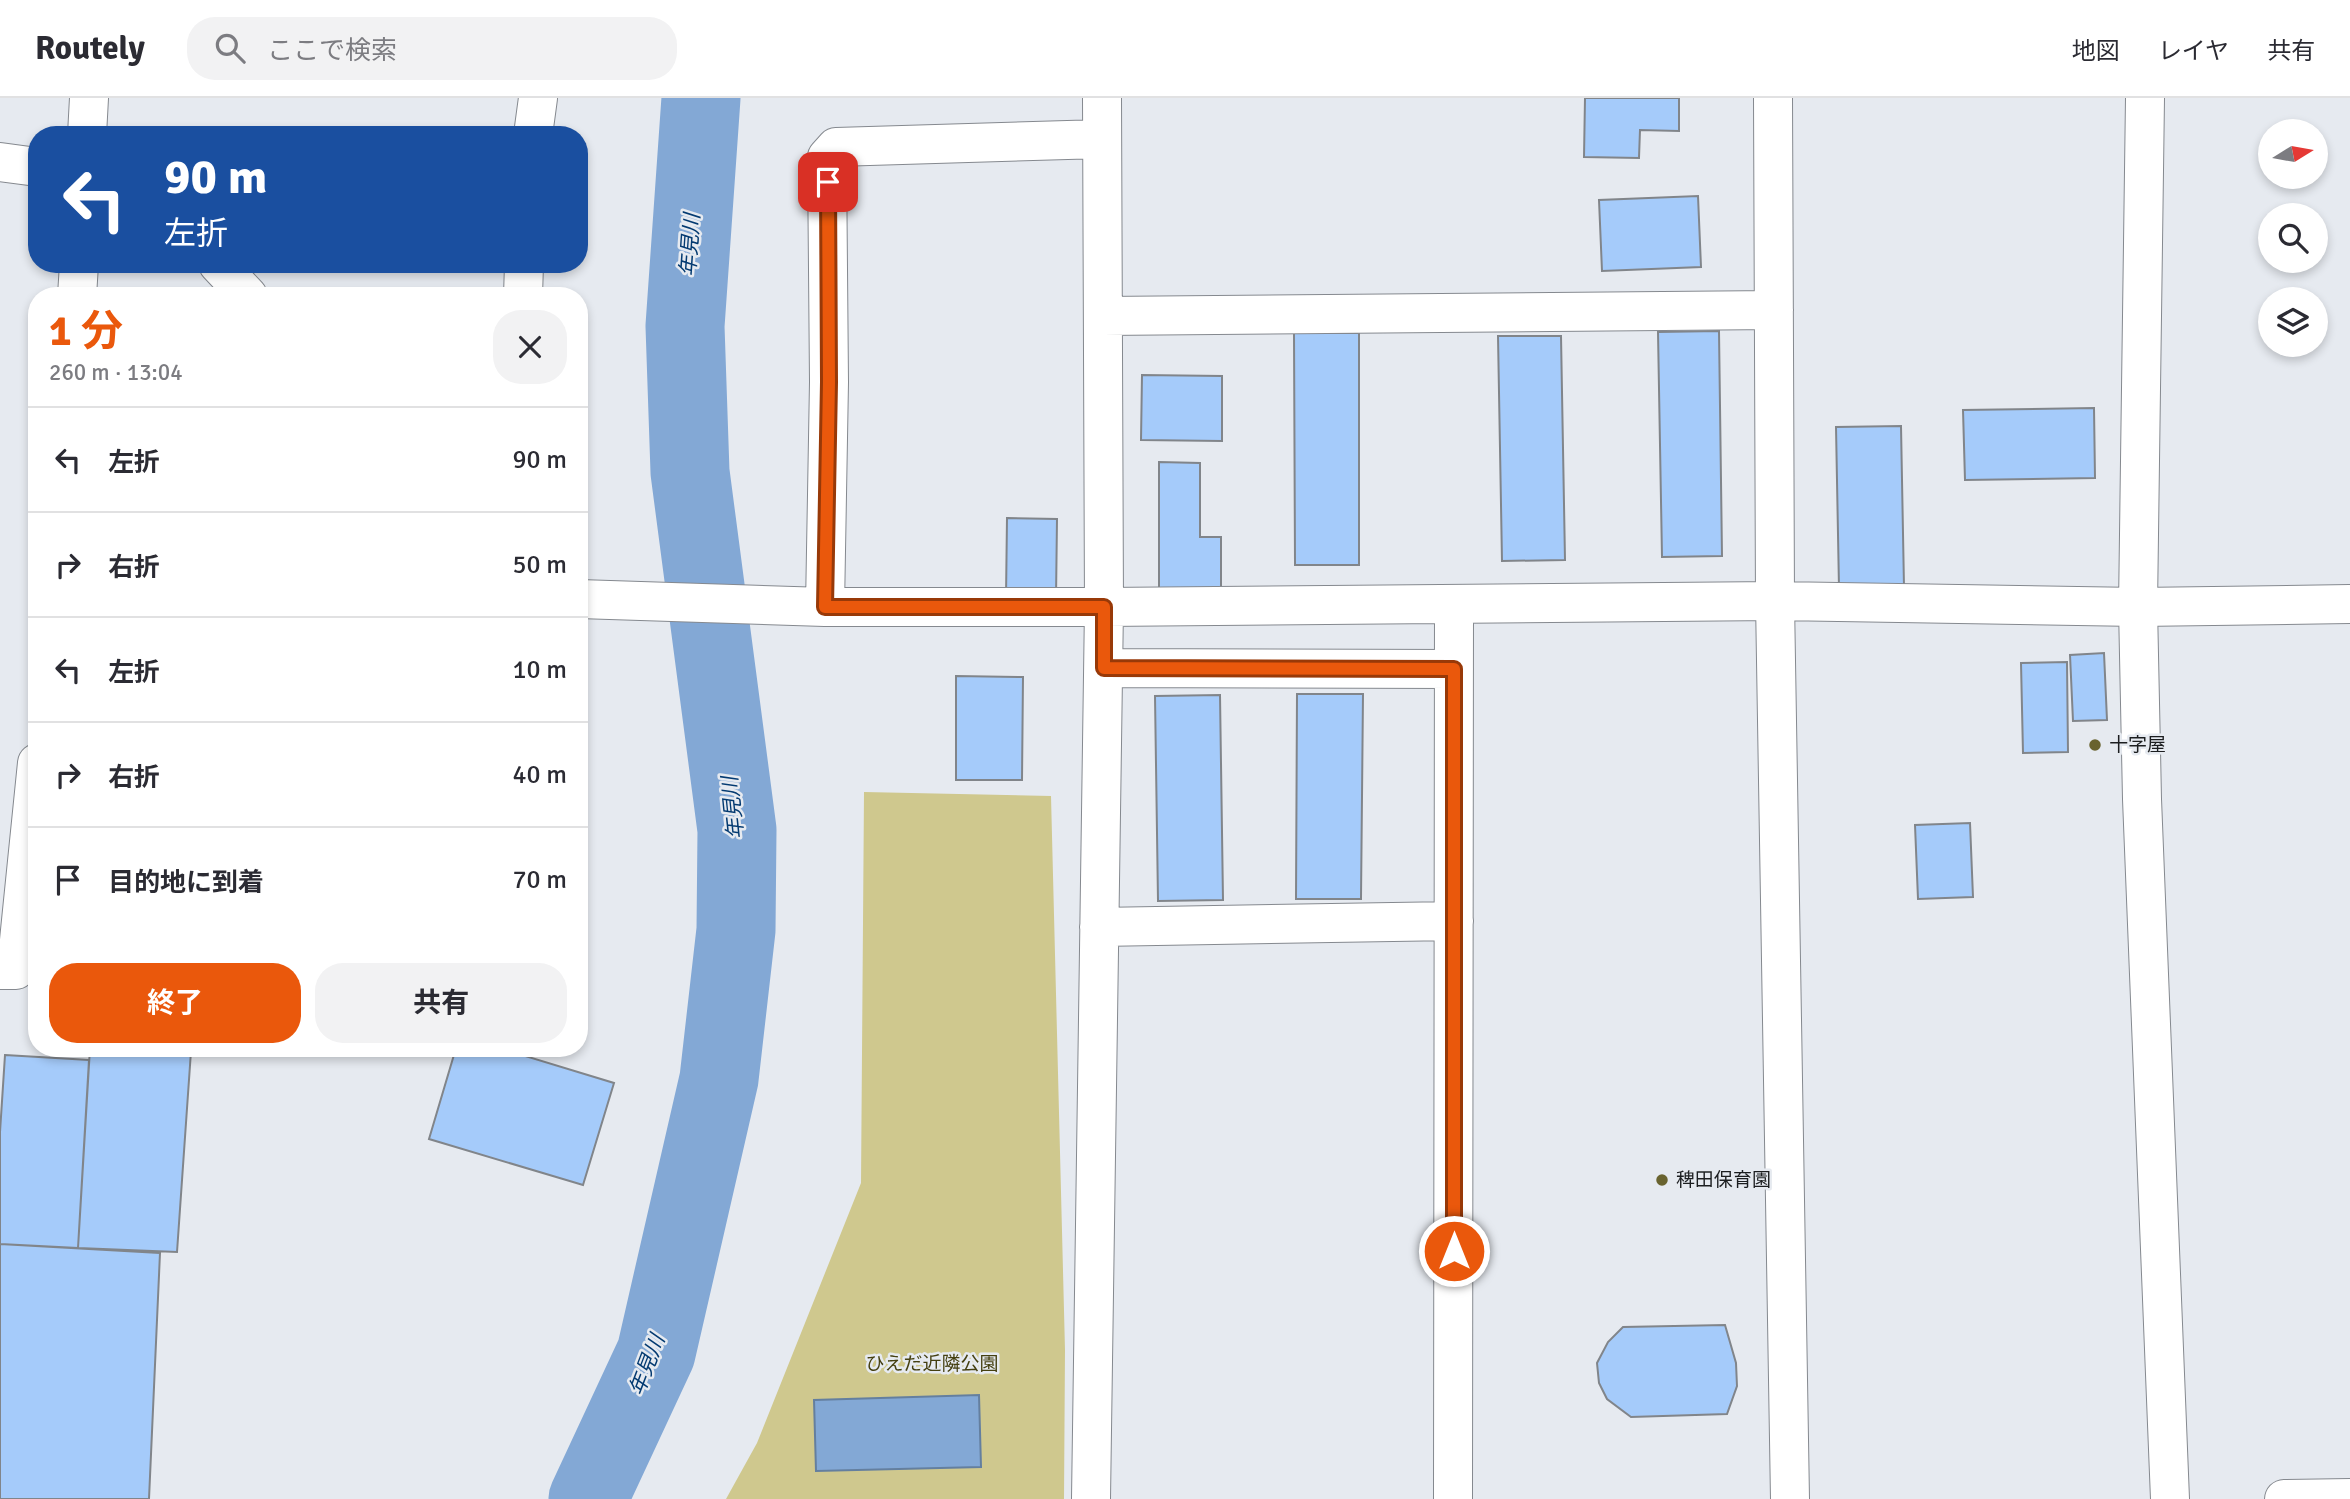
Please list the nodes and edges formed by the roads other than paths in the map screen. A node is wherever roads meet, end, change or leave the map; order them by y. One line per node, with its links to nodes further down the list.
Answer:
1 (89, 98): 6 (street)
2 (538, 98): 7 (street)
3 (1102, 98): 8 (street)
4 (1773, 98): 13 (street)
5 (2144, 98): 21 (street)
6 (87, 126)
7 (534, 126)
8 (1102, 139): 14 (street); 19 (street)
9 (0, 162): 10 (street)
10 (28, 166)
11 (226, 273): 12 (street)
12 (240, 287)
13 (1774, 310): 14 (street); 16 (street)
14 (1103, 316): 20 (street)
15 (588, 599): 19 (street)
16 (1775, 601): 18 (street); 21 (street); 31 (street)
17 (2350, 604): 21 (street)
18 (1454, 605): 20 (street); 23 (street)
19 (825, 607): 20 (street)
20 (1104, 607): 22 (street)
21 (2138, 607): 32 (street)
22 (1104, 668): 23 (street); 26 (street)
23 (1454, 669): 25 (street)
24 (28, 852): 27 (street)
25 (1454, 920): 26 (street); 30 (street)
26 (1100, 927): 29 (street)
27 (0, 970)
28 (2350, 1498): 33 (street)
29 (1091, 1499)
30 (1453, 1499)
31 (1790, 1499)
32 (2170, 1499)
33 (2284, 1499)

